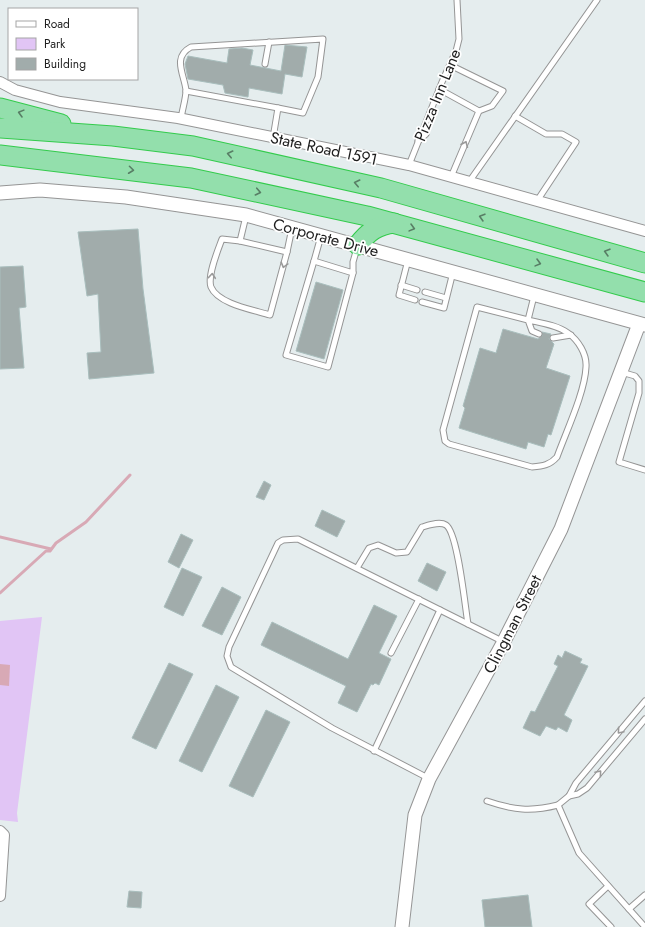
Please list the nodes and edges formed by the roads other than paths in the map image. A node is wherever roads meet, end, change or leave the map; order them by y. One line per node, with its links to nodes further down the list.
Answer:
1 (457, 0): 5 (lane, Pizza Inn Lane)
2 (597, 0): 12 (lane)
3 (269, 42): 4 (lane); 8 (lane); 10 (lane)
4 (265, 64)
5 (450, 64): 7 (lane, Pizza Inn Lane); 11 (lane)
6 (0, 82): 14 (street, State Road 1591)
7 (439, 89): 11 (lane); 13 (lane, Pizza Inn Lane)
8 (186, 91): 10 (lane); 14 (lane)
9 (0, 108): 16 (highway, one-way to 9)
10 (278, 108): 17 (lane)
11 (479, 111): 23 (lane, one-way to 11)
12 (515, 116): 24 (lane); 26 (lane)
13 (427, 118): 18 (lane, Pizza Inn Lane); 18 (lane)
14 (181, 119): 17 (street, State Road 1591)
15 (0, 128): 16 (highway)
16 (113, 136): 38 (highway, one-way to 16)
17 (273, 138): 21 (street, State Road 1591)
18 (418, 141): 21 (lane, Pizza Inn Lane)
19 (0, 156): 20 (highway)
20 (92, 165): 22 (highway); 27 (highway, one-way to 27)
21 (409, 165): 23 (street, State Road 1591)
22 (0, 167)
23 (451, 177): 24 (street, State Road 1591)
24 (469, 182): 26 (street, State Road 1591)
25 (0, 193): 28 (street, Corporate Drive)
26 (538, 201): 31 (street, State Road 1591)
27 (339, 210): 29 (highway); 34 (highway)
28 (246, 215): 30 (street, Corporate Drive); 33 (lane)
29 (394, 223): 34 (highway); 44 (highway, one-way to 44)
30 (292, 227): 32 (street, Corporate Drive); 35 (lane)
31 (645, 231)
32 (321, 235): 34 (street, Corporate Drive); 37 (lane)
33 (240, 240): 35 (lane); 35 (lane, one-way to 33)
34 (358, 245): 36 (street, Corporate Drive); 40 (lane)
35 (287, 252)
36 (408, 259): 39 (street, Corporate Drive); 41 (lane)
37 (314, 261): 40 (lane); 40 (lane)
38 (645, 262)
39 (453, 272): 45 (street, Corporate Drive); 46 (lane)
40 (353, 273)
41 (401, 285): 42 (lane); 47 (lane)
42 (417, 290)
43 (425, 292): 46 (lane)
44 (645, 292)
45 (534, 295): 49 (lane); 50 (street, Corporate Drive)
46 (446, 298): 48 (lane)
47 (415, 300)
48 (422, 302)
49 (528, 320): 51 (lane); 52 (lane); 52 (lane)
50 (642, 325): 54 (street, Clingman Street)
51 (539, 334)
52 (571, 335): 53 (lane)
53 (553, 338)
54 (620, 372): 55 (lane); 60 (street, Clingman Street)
55 (645, 470)
56 (357, 568): 57 (lane); 59 (lane); 64 (lane)
57 (419, 599): 58 (lane); 61 (lane)
58 (440, 610): 59 (lane); 64 (lane)
59 (468, 624): 60 (lane)
60 (503, 642): 65 (street, Clingman Street)
61 (392, 653)
62 (645, 701): 66 (lane, one-way to 66)
63 (645, 719): 66 (lane, one-way to 63)
64 (374, 751): 65 (lane)
65 (429, 779): 74 (street, Clingman Street)
66 (569, 796): 68 (lane)
67 (487, 801): 68 (lane)
68 (558, 805): 70 (lane)
69 (0, 831): 72 (street)
70 (608, 886): 73 (lane); 75 (lane)
71 (645, 895): 73 (lane)
72 (0, 896)
73 (629, 909): 76 (lane)
74 (402, 927)
75 (611, 927)
76 (645, 927)

